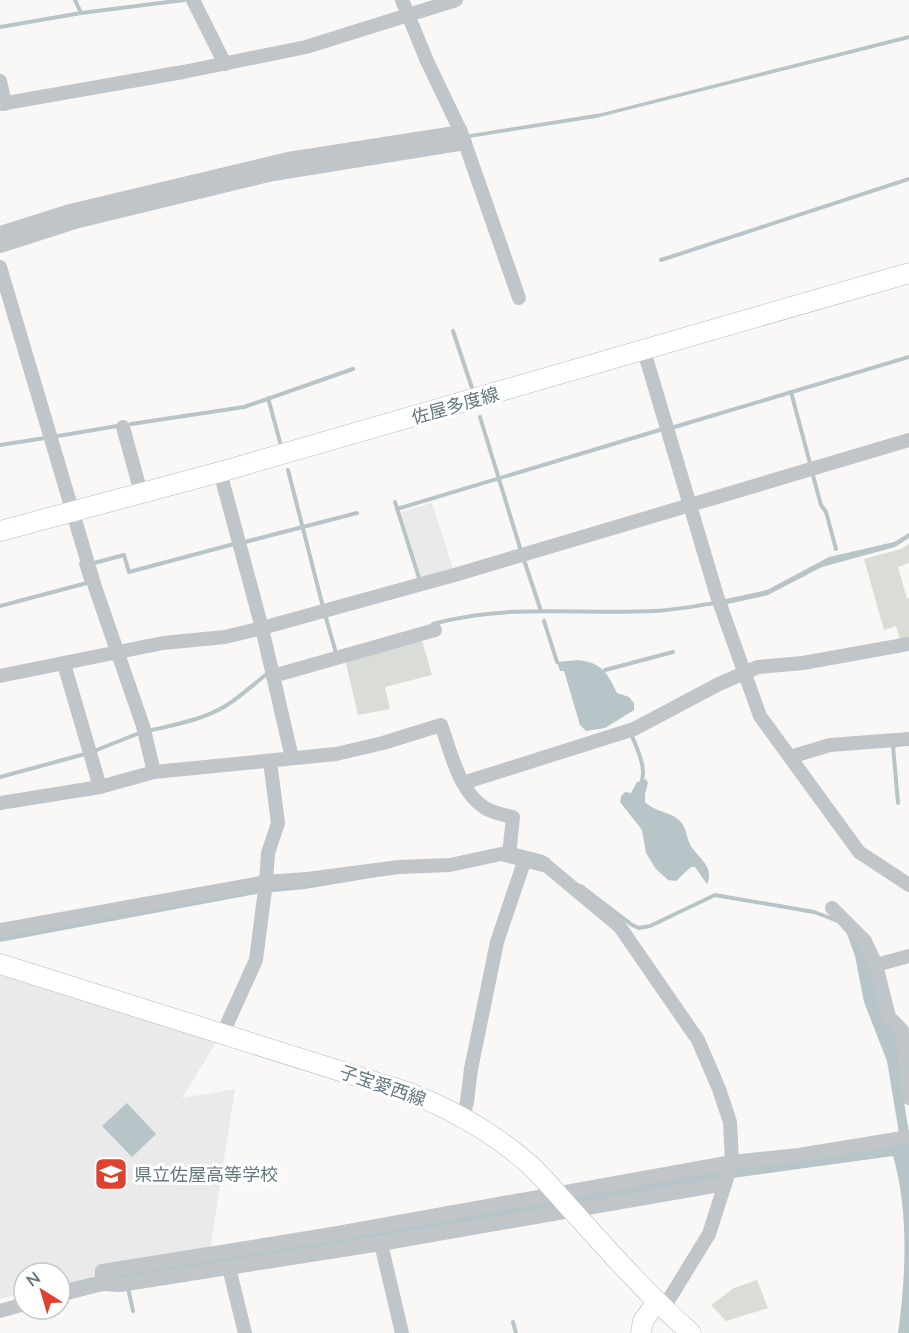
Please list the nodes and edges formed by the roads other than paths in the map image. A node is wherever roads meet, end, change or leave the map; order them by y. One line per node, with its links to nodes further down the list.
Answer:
1 (402, 0): 4 (street)
2 (456, 0): 4 (street)
3 (194, 2): 5 (street)
4 (408, 15): 5 (street); 8 (street)
5 (225, 64): 7 (street)
6 (0, 81): 7 (street)
7 (2, 104)
8 (463, 138): 9 (street); 14 (street)
9 (115, 206): 10 (street); 11 (street)
10 (0, 233)
11 (0, 246)
12 (0, 267): 21 (street)
13 (909, 273): 15 (main road, 佐屋多度線)
14 (519, 298)
15 (644, 351): 18 (main road, 佐屋多度線); 20 (street)
16 (123, 427): 19 (street)
17 (909, 440): 20 (street)
18 (220, 472): 19 (main road, 佐屋多度線); 23 (street)
19 (141, 493): 21 (main road, 佐屋多度線)
20 (690, 506): 23 (street); 28 (street)
21 (74, 511): 22 (main road, 佐屋多度線); 26 (street)
22 (0, 531)
23 (262, 628): 26 (street); 30 (street)
24 (435, 630): 30 (street)
25 (909, 644): 28 (street)
26 (117, 653): 27 (street); 35 (street)
27 (64, 663): 29 (street); 37 (street)
28 (745, 672): 32 (street); 36 (street)
29 (0, 676)
30 (273, 676): 33 (street)
31 (909, 739): 32 (street)
32 (790, 757): 41 (street)
33 (292, 758): 34 (street); 36 (street)
34 (270, 761): 35 (street); 42 (street)
35 (154, 772): 37 (street)
36 (464, 783): 39 (street)
37 (100, 787): 38 (street)
38 (0, 803)
39 (509, 855): 40 (street); 42 (street)
40 (525, 859): 50 (street); 52 (street)
41 (909, 885)
42 (265, 888): 44 (street); 48 (street)
43 (832, 908): 47 (street)
44 (0, 930)
45 (909, 956): 47 (street)
46 (0, 964): 48 (main road, 子宝愛西線)
47 (876, 965): 49 (street)
48 (223, 1033): 50 (main road, 子宝愛西線)
49 (909, 1098)
50 (462, 1116): 54 (main road, 子宝愛西線)
51 (904, 1138): 52 (street)
52 (732, 1164): 53 (street); 54 (street)
53 (726, 1182): 54 (street); 59 (street)
54 (564, 1201): 55 (street); 57 (street); 59 (main road, 子宝愛西線)
55 (381, 1244): 56 (street); 61 (street)
56 (229, 1268): 57 (street); 60 (street)
57 (101, 1280): 58 (street)
58 (72, 1291)
59 (660, 1306): 62 (main road); 63 (main road, 子宝愛西線)
60 (245, 1333)
61 (402, 1333)
62 (641, 1333)
63 (691, 1333)

